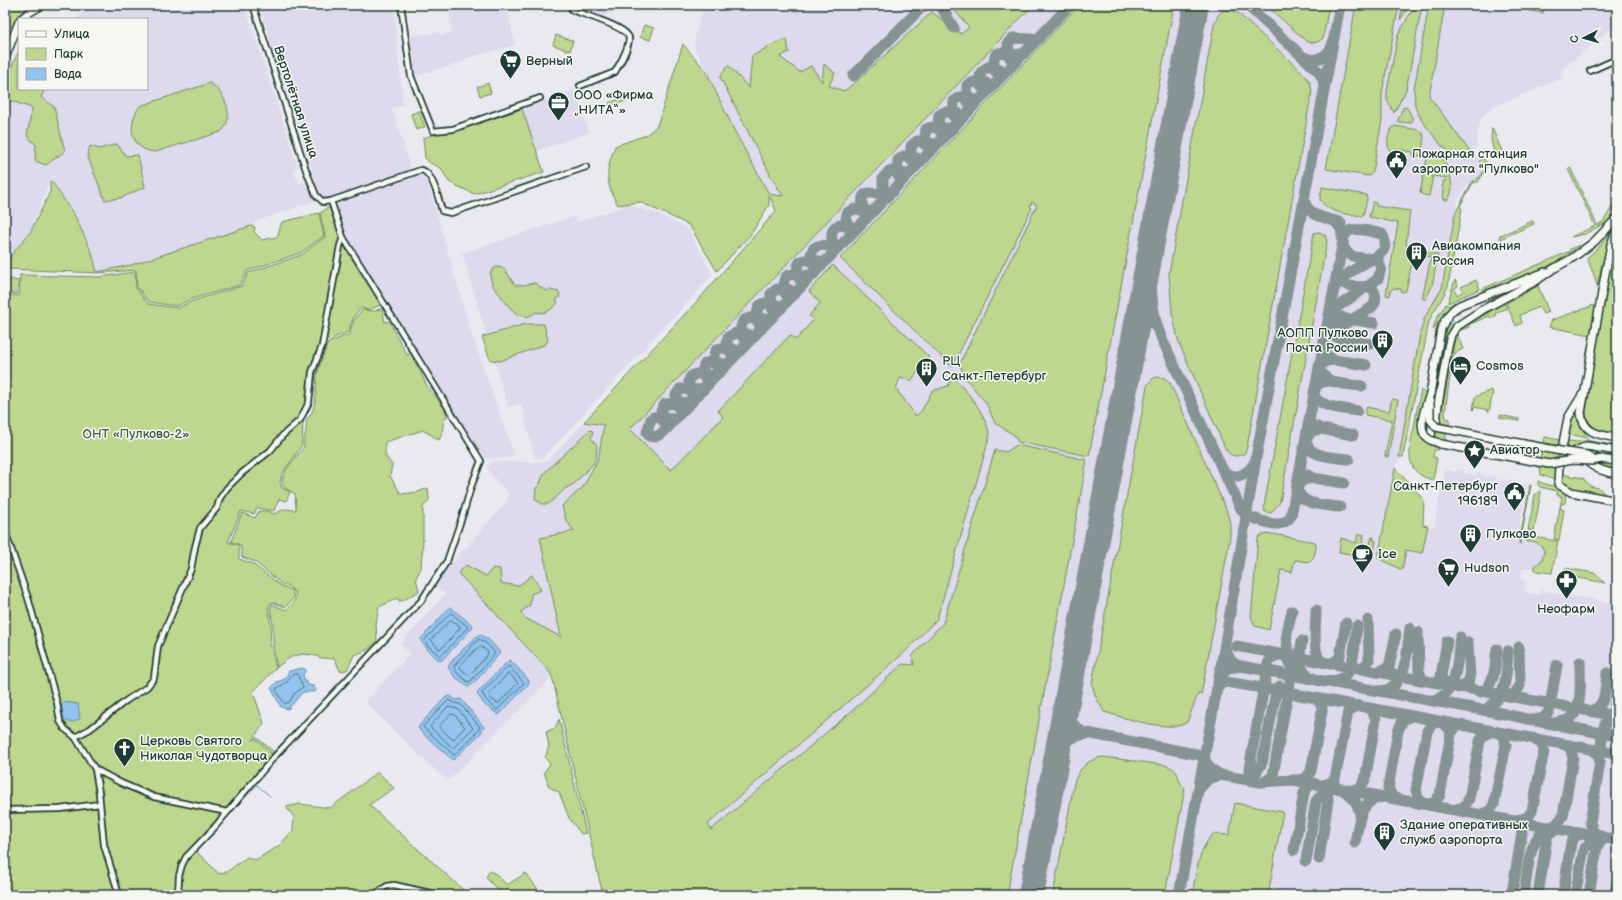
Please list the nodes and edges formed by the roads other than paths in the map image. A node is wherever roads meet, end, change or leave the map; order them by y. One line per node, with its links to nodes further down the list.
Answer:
1 (42, 5): 5 (street)
2 (253, 5): 13 (street, Вертолётная улица)
3 (401, 5): 11 (street)
4 (574, 5): 10 (street)
5 (22, 18)
6 (18, 25): 7 (street)
7 (5, 58)
8 (1617, 59): 9 (street)
9 (1590, 71)
10 (580, 86)
11 (540, 98)
12 (586, 167): 13 (street)
13 (331, 201): 16 (street)
14 (1617, 218): 17 (street)
15 (1617, 228): 18 (street)
16 (343, 237): 30 (street); 34 (street)
17 (1531, 280): 19 (street); 20 (street)
18 (1585, 388): 21 (street); 23 (street)
19 (1430, 394): 23 (street, bridge); 24 (street, bridge)
20 (1431, 437)
21 (1617, 438)
22 (1617, 451): 23 (street)
23 (1565, 455): 25 (street, bridge); 28 (street)
24 (1602, 459): 25 (street, bridge); 26 (street)
25 (1590, 460): 27 (street)
26 (1617, 461)
27 (1617, 474)
28 (1617, 501)
29 (5, 531): 30 (street)
30 (75, 737): 31 (street)
31 (95, 769): 32 (street); 34 (street)
32 (100, 804): 33 (street); 35 (street)
33 (5, 810)
34 (227, 812): 36 (street)
35 (119, 895)
36 (178, 895)
37 (374, 895): 38 (street)
38 (439, 895)

